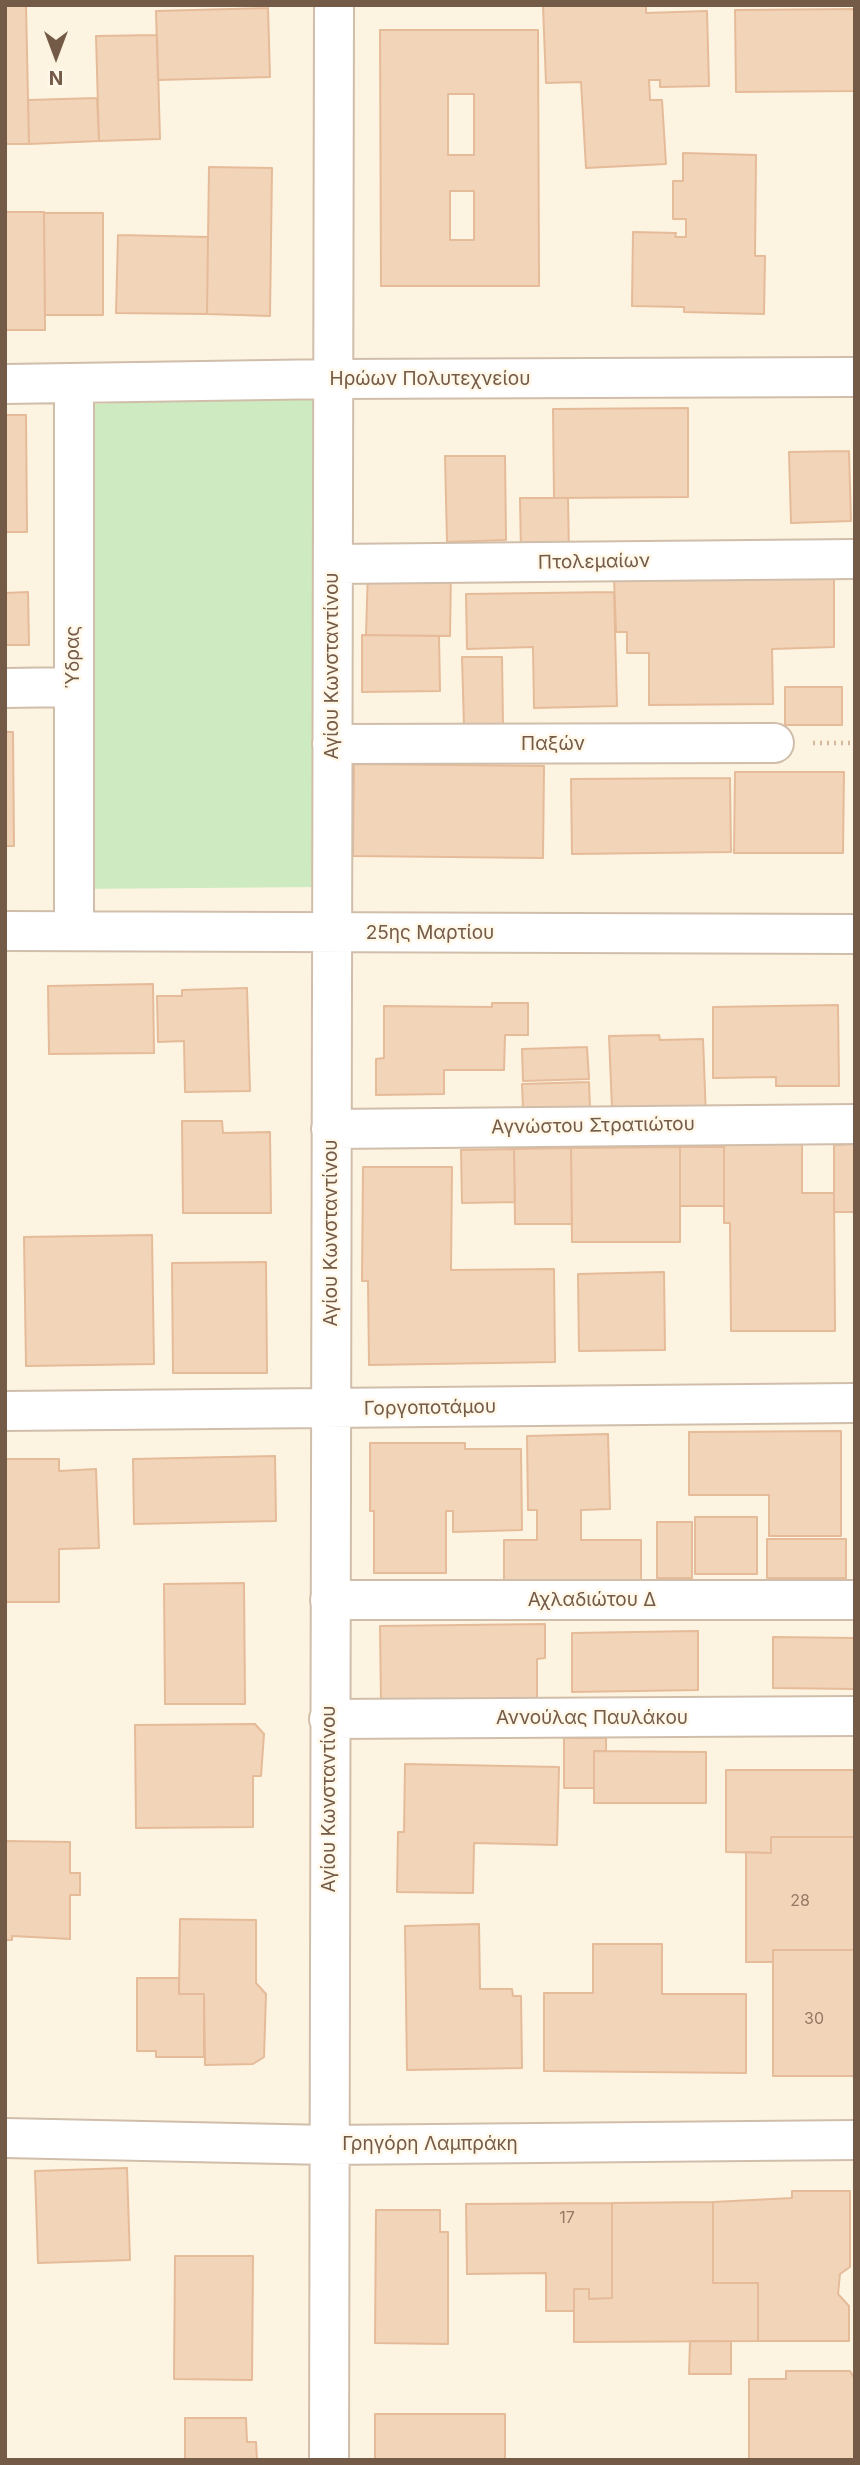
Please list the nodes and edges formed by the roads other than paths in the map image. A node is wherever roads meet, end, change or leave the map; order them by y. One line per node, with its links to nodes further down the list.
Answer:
1 (334, 5): 3 (street, Αγίου Κωνσταντίνου)
2 (855, 377): 3 (street, Ηρώων Πολυτεχνείου)
3 (333, 379): 5 (street, Ηρώων Πολυτεχνείου); 7 (street, Αγίου Κωνσταντίνου)
4 (5, 384): 5 (street, Ηρώων Πολυτεχνείου)
5 (74, 384): 8 (street, Ύδρας)
6 (855, 559): 7 (street, Πτολεμαίων)
7 (332, 564): 11 (street, Αγίου Κωνσταντίνου)
8 (73, 687): 9 (street); 13 (street, Ύδρας)
9 (5, 688)
10 (774, 743): 11 (street, Παξών)
11 (332, 744): 14 (street, Αγίου Κωνσταντίνου)
12 (5, 931): 13 (street, 25ης Μαρτίου)
13 (74, 931): 14 (street, 25ης Μαρτίου)
14 (331, 933): 15 (street, 25ης Μαρτίου); 17 (street, Αγίου Κωνσταντίνου)
15 (855, 934)
16 (855, 1124): 17 (street, Αγνώστου Στρατιώτου)
17 (331, 1129): 19 (street, Αγίου Κωνσταντίνου)
18 (855, 1403): 19 (street, Γοργοποτάμου)
19 (330, 1409): 20 (street, Γοργοποτάμου); 21 (street, Αγίου Κωνσταντίνου)
20 (5, 1411)
21 (330, 1600): 22 (street, Αχλαδιώτου Δ); 24 (street, Αγίου Κωνσταντίνου)
22 (855, 1600)
23 (855, 1716): 24 (street, Αννούλας Παυλάκου)
24 (329, 1719): 27 (street, Αγίου Κωνσταντίνου)
25 (5, 2138): 27 (street, Γρηγόρη Λαμπράκη)
26 (855, 2140): 27 (street, Γρηγόρη Λαμπράκη)
27 (328, 2145): 28 (street, Αγίου Κωνσταντίνου)
28 (329, 2460)

